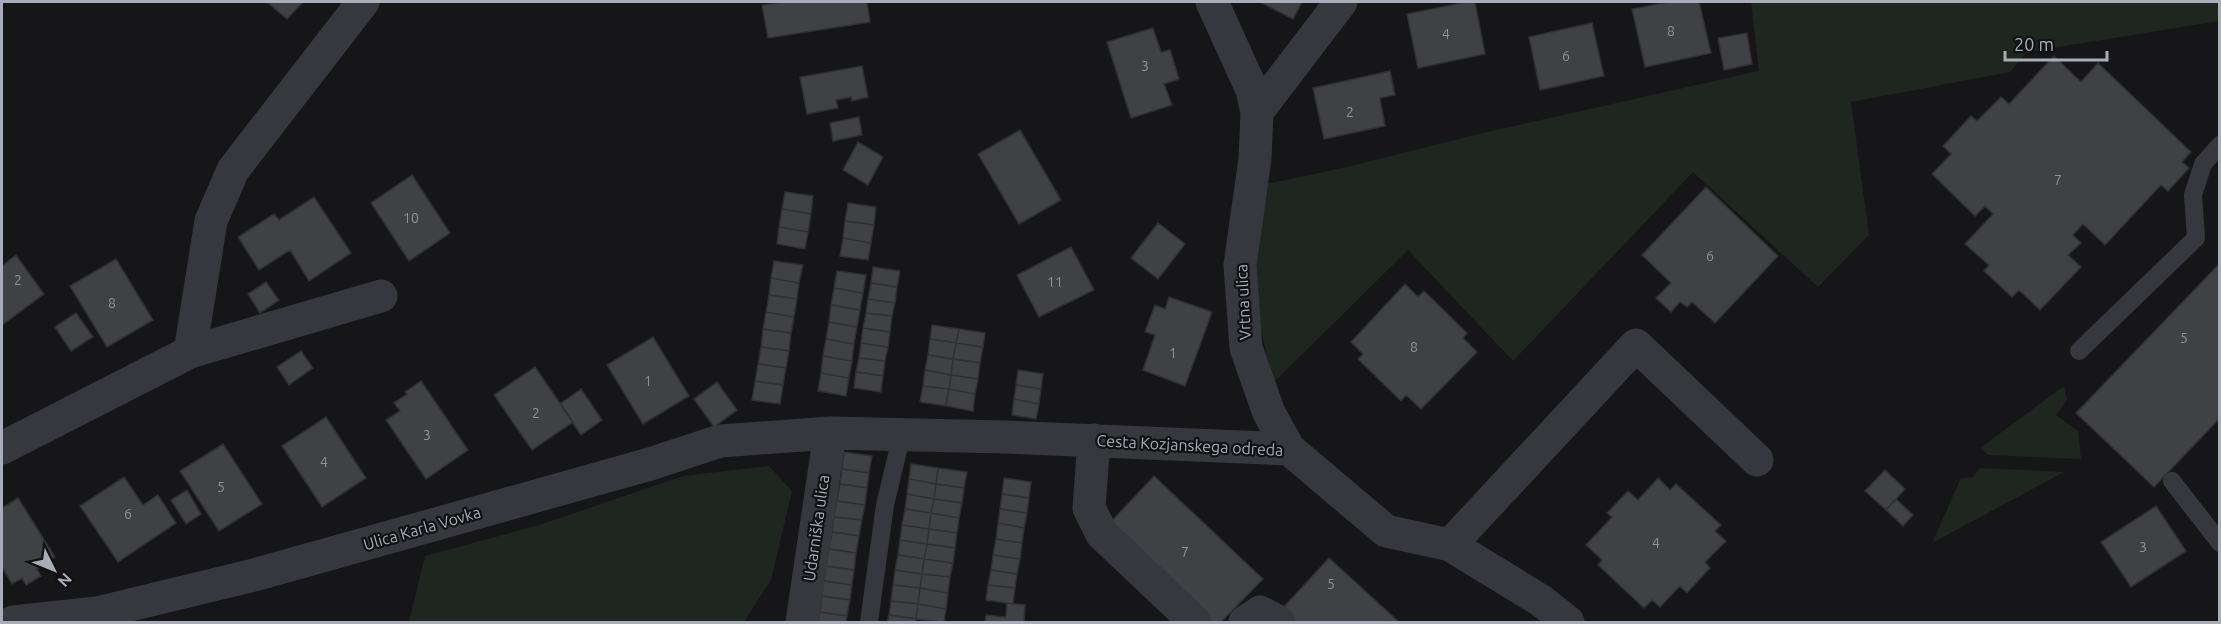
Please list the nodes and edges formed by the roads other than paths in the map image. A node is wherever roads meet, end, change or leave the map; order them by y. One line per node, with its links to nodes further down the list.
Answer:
1 (363, 2): 8 (street)
2 (1212, 2): 4 (street, Vrtna ulica)
3 (1341, 2): 4 (street)
4 (1257, 112): 13 (street, Vrtna ulica)
5 (2220, 146): 7 (lane)
6 (381, 296): 8 (street)
7 (2079, 351)
8 (190, 352): 12 (street)
9 (830, 433): 10 (street, Cesta Kozjanskega odreda); 18 (street, Ulica Karla Vovka); 19 (street, Udarniška ulica)
10 (902, 434): 11 (street, Cesta Kozjanskega odreda); 20 (lane)
11 (1094, 440): 13 (street, Cesta Kozjanskega odreda); 21 (street)
12 (2, 448)
13 (1289, 449): 17 (street, Cesta Kozjanskega odreda)
14 (1757, 460): 17 (street)
15 (2172, 481): 16 (lane)
16 (2220, 543)
17 (1450, 545): 24 (street, Cesta Kozjanskega odreda)
18 (12, 622)
19 (802, 622)
20 (869, 622)
21 (1194, 622)
22 (1245, 622): 23 (street)
23 (1278, 622)
24 (1568, 622)

